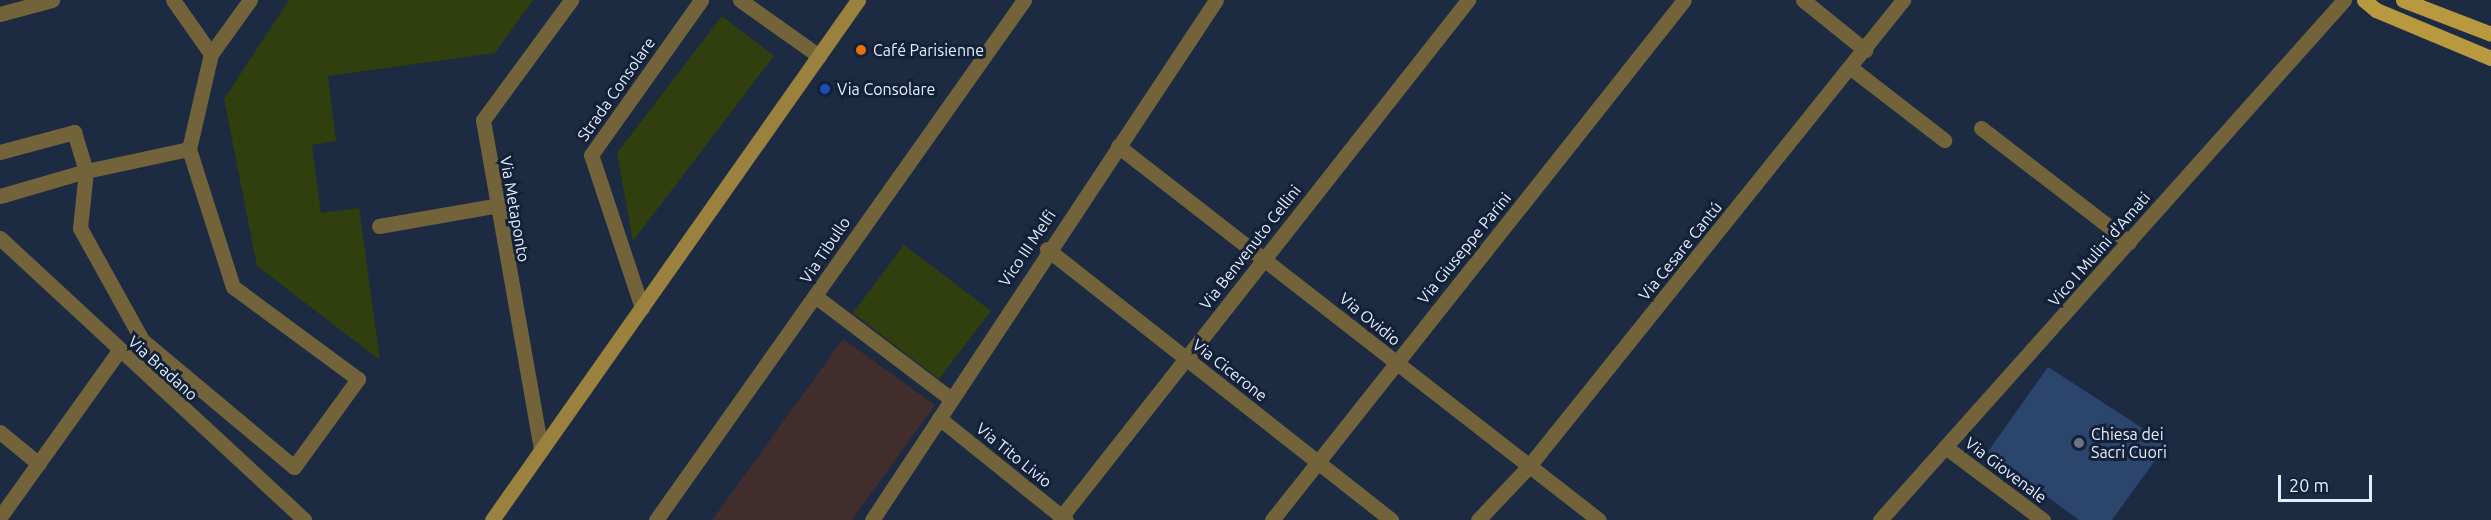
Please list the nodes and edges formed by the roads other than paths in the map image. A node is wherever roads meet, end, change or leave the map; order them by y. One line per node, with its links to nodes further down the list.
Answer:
1 (52, 0): 17 (street)
2 (173, 0): 20 (street)
3 (250, 0): 20 (street)
4 (572, 0): 31 (street, Via Metaponto)
5 (701, 0): 38 (street, Strada Consolare)
6 (740, 0): 21 (street)
7 (858, 0): 21 (street)
8 (1024, 0): 37 (street, Via Tibullo)
9 (1216, 0): 26 (street, Vico III Melfi)
10 (1468, 0): 36 (street, Via Benvenuto Cellini)
11 (1684, 0): 41 (street, Via Giuseppe Parini)
12 (1803, 0): 19 (street)
13 (1903, 0): 19 (street, Via Cesare Cantú)
14 (2344, 0): 34 (street, Vico I Mulini d'Amati)
15 (2364, 0): 22 (main road)
16 (2403, 0): 18 (main road)
17 (0, 14)
18 (2491, 34)
19 (1865, 50): 23 (street, Via Cesare Cantú)
20 (211, 54): 27 (street)
21 (819, 56): 38 (street)
22 (2491, 58)
23 (1851, 68): 25 (street); 51 (street, Via Cesare Cantú)
24 (1981, 128): 34 (street)
25 (1944, 140)
26 (1118, 146): 35 (street, Vico III Melfi); 36 (street, Via Ovidio)
27 (189, 149): 29 (street); 45 (street)
28 (0, 152): 29 (street)
29 (86, 171): 30 (street); 45 (street)
30 (0, 196)
31 (494, 206): 32 (street); 46 (street, Via Metaponto)
32 (379, 226)
33 (0, 238): 39 (street, Via Bradano)
34 (2129, 242): 47 (street, Vico I Mulini d'Amati)
35 (1047, 249): 40 (street, Via Cicerone); 42 (street, Vico III Melfi)
36 (1264, 257): 40 (street, Via Benvenuto Cellini); 41 (street, Via Ovidio)
37 (815, 296): 42 (street); 57 (street, Via Tibullo)
38 (642, 308): 46 (street)
39 (118, 352): 49 (street); 50 (street, Via Bradano)
40 (1186, 359): 48 (street, Via Cicerone); 54 (street, Via Benvenuto Cellini)
41 (1395, 363): 48 (street, Via Giuseppe Parini); 51 (street, Via Ovidio)
42 (950, 398): 43 (street, Vico III Melfi)
43 (939, 418): 53 (street, Vico III Melfi); 54 (street, Via Tito Livio)
44 (0, 432): 49 (street)
45 (261, 442): 50 (street)
46 (541, 449): 56 (street)
47 (1948, 449): 62 (street, Vico I Mulini d'Amati); 63 (street, Via Giovenale)
48 (1319, 461): 58 (street, Via Giuseppe Parini); 59 (street, Via Cicerone)
49 (39, 464): 52 (street)
50 (245, 465): 55 (street, Via Bradano)
51 (1529, 466): 60 (street, Via Cesare Cantú); 61 (street, Via Ovidio)
52 (0, 517)
53 (877, 518)
54 (1064, 518)
55 (305, 520)
56 (492, 520)
57 (656, 520)
58 (1272, 520)
59 (1391, 520)
60 (1478, 520)
61 (1599, 520)
62 (1880, 520)
63 (2043, 520)

